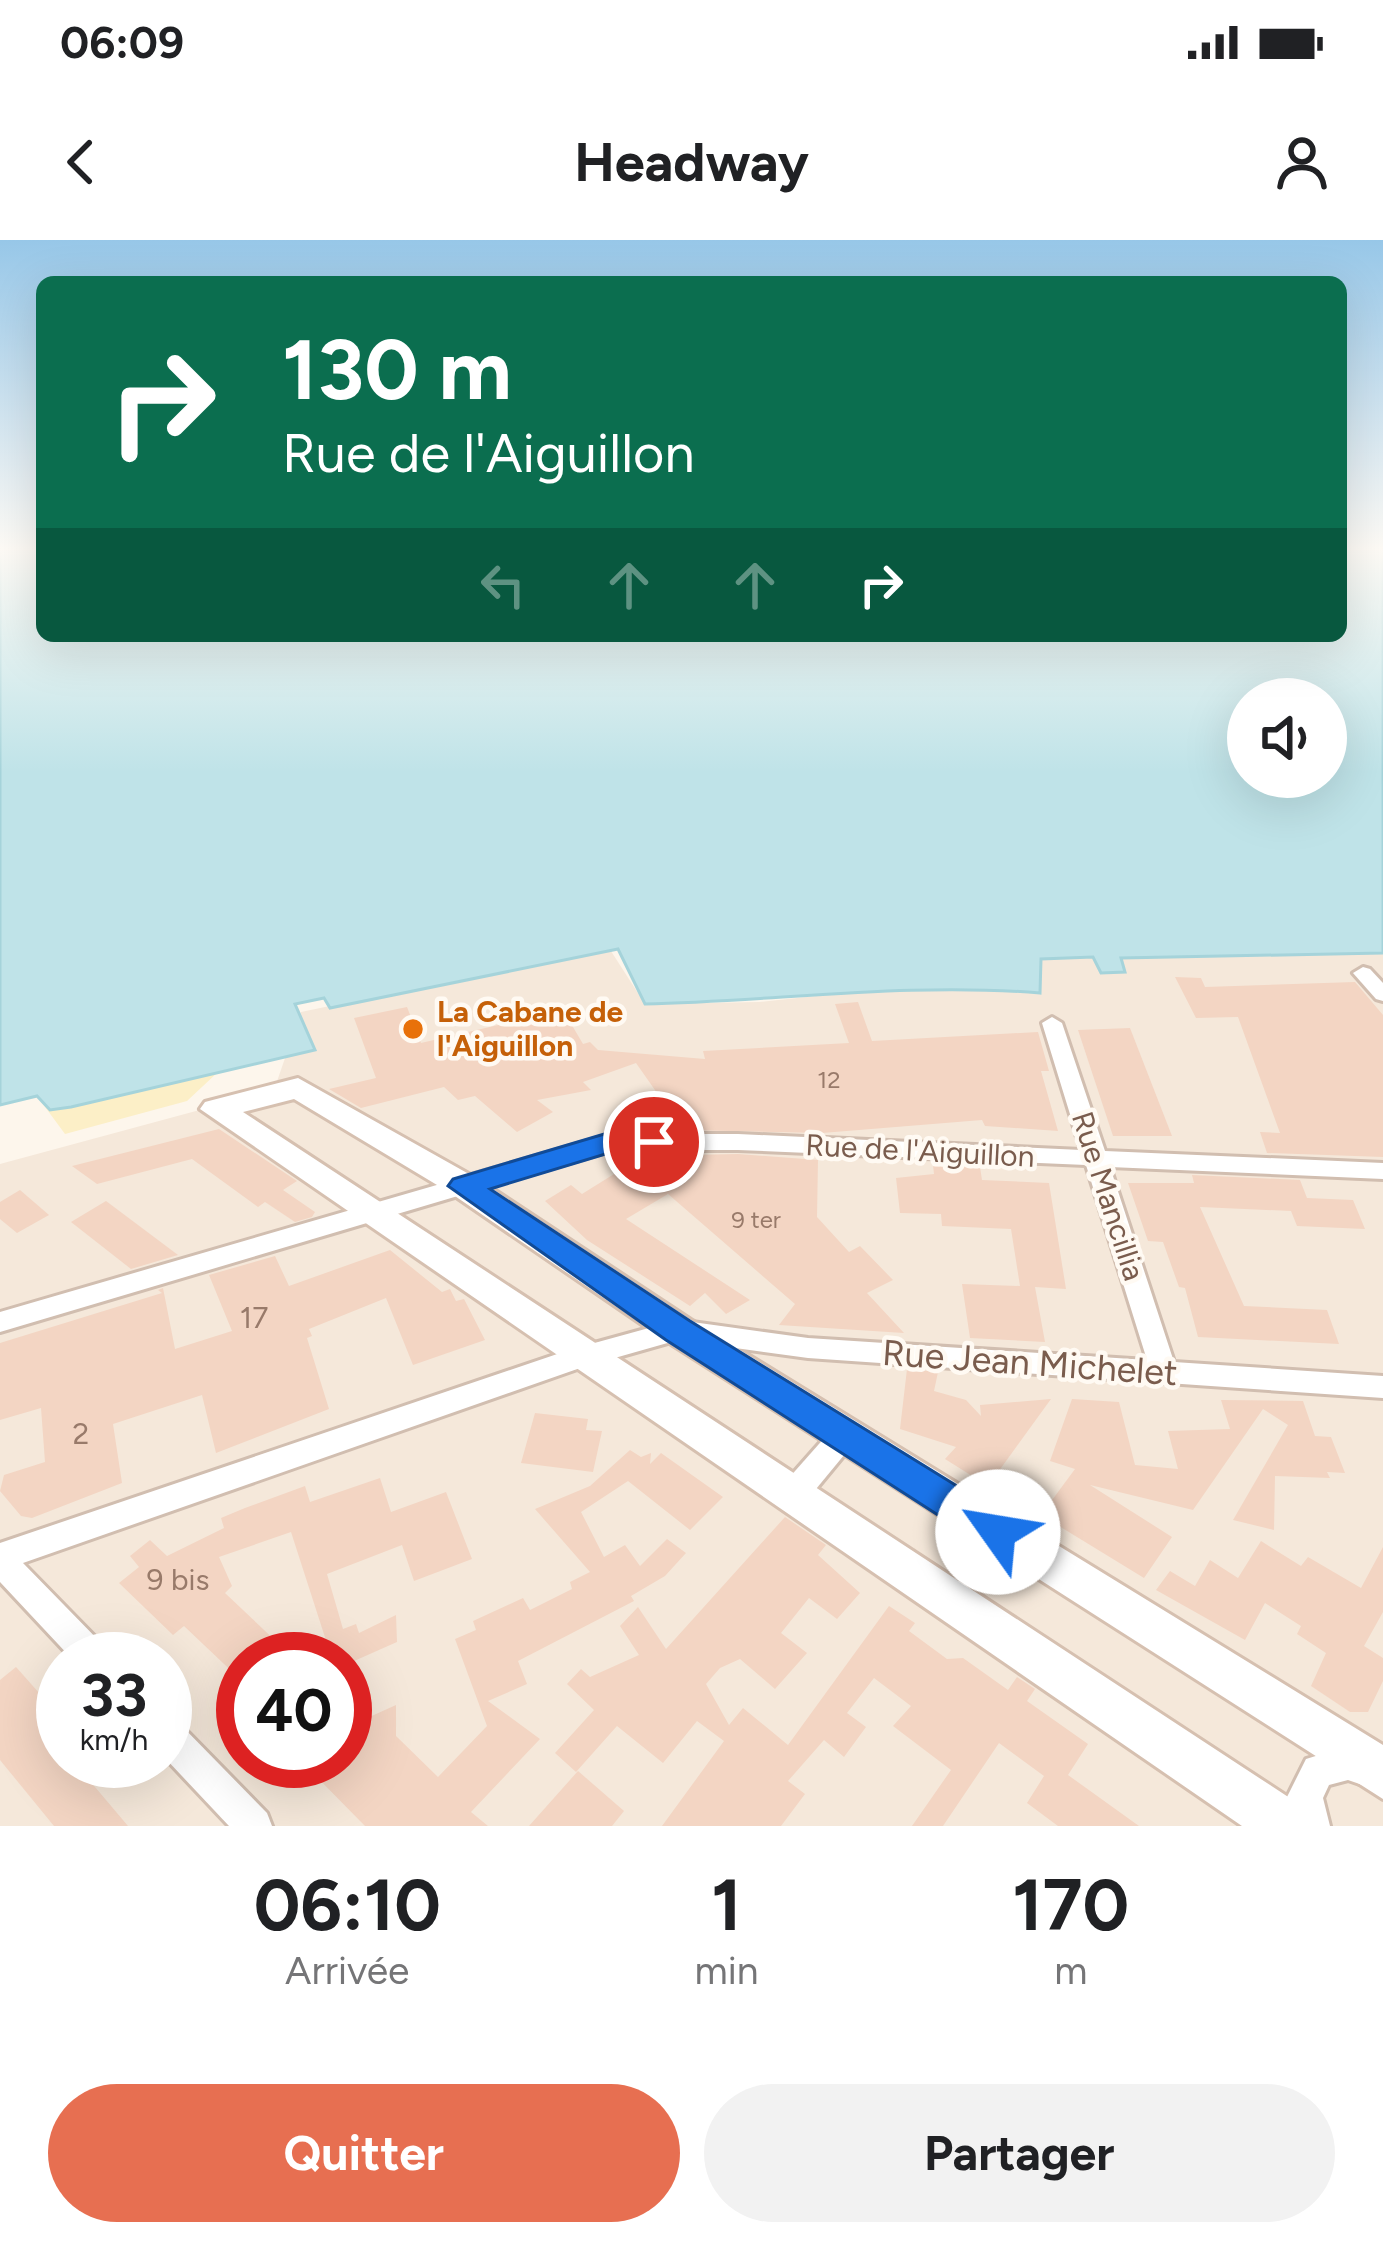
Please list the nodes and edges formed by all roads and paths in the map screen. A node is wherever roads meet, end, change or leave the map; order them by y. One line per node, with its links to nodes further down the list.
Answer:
1 (1363, 974): 2 (street)
2 (1383, 995)
3 (1052, 1023): 4 (street, Rue Mancillia)
4 (1096, 1160): 5 (street, Rue de l'Aiguillon); 6 (street, Rue de l'Aiguillon); 11 (street, Rue Mancillia)
5 (1383, 1171)
6 (464, 1186): 7 (street, Rue de l'Aiguillon); 7 (street); 9 (street)
7 (371, 1211): 8 (street); 10 (street)
8 (0, 1322)
9 (678, 1330): 10 (street); 11 (street, Rue Jean Michelet); 13 (street)
10 (579, 1357): 14 (street); 15 (street)
11 (1163, 1370): 12 (street, Rue Jean Michelet)
12 (1383, 1387)
13 (844, 1436): 14 (street); 18 (street)
14 (791, 1497): 20 (street)
15 (0, 1558): 16 (street)
16 (69, 1632)
17 (192, 1761): 19 (street)
18 (1383, 1774): 21 (street)
19 (254, 1826)
20 (1287, 1826)
21 (1312, 1826)

